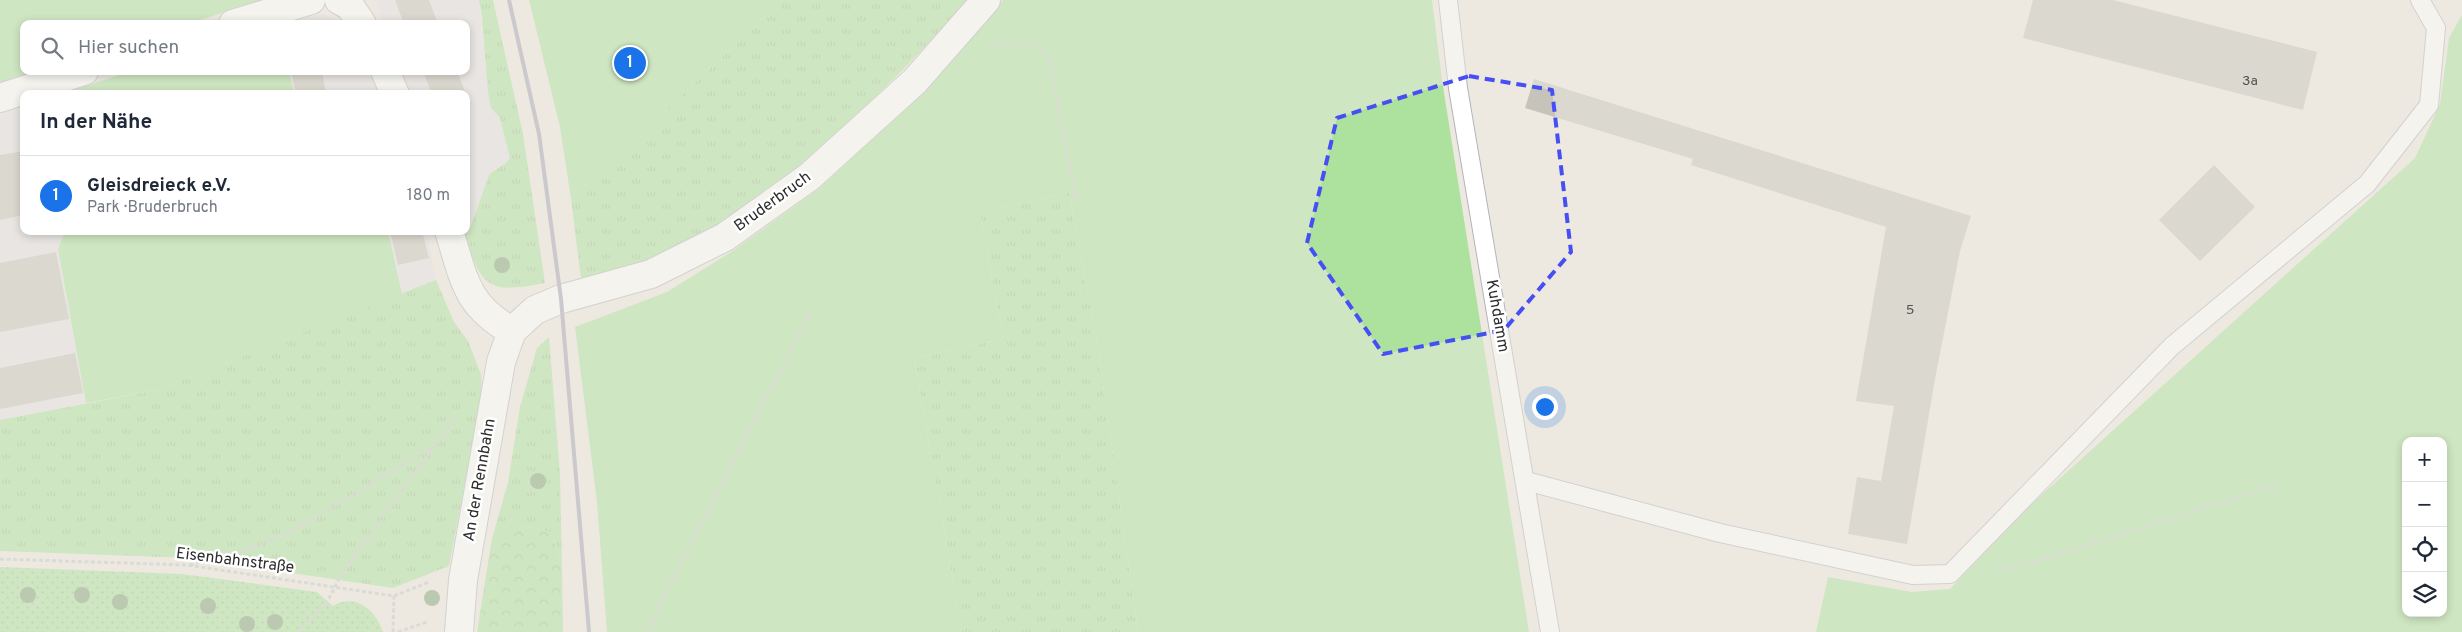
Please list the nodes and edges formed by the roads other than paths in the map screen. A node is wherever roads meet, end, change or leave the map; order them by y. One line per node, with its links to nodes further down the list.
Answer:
1 (311, 0): 6 (street)
2 (340, 0): 7 (street)
3 (986, 0): 15 (street, Bruderbruch)
4 (1448, 0): 16 (lane, Kuhdamm)
5 (2420, 0): 16 (lane)
6 (246, 20)
7 (359, 20)
8 (72, 75): 10 (street)
9 (387, 75): 11 (street)
10 (25, 90)
11 (393, 90)
12 (20, 92): 13 (street)
13 (0, 98)
14 (450, 235): 15 (street)
15 (512, 331): 17 (street, An der Rennbahn)
16 (1526, 481): 18 (lane, Kuhdamm)
17 (459, 632)
18 (1550, 632)

